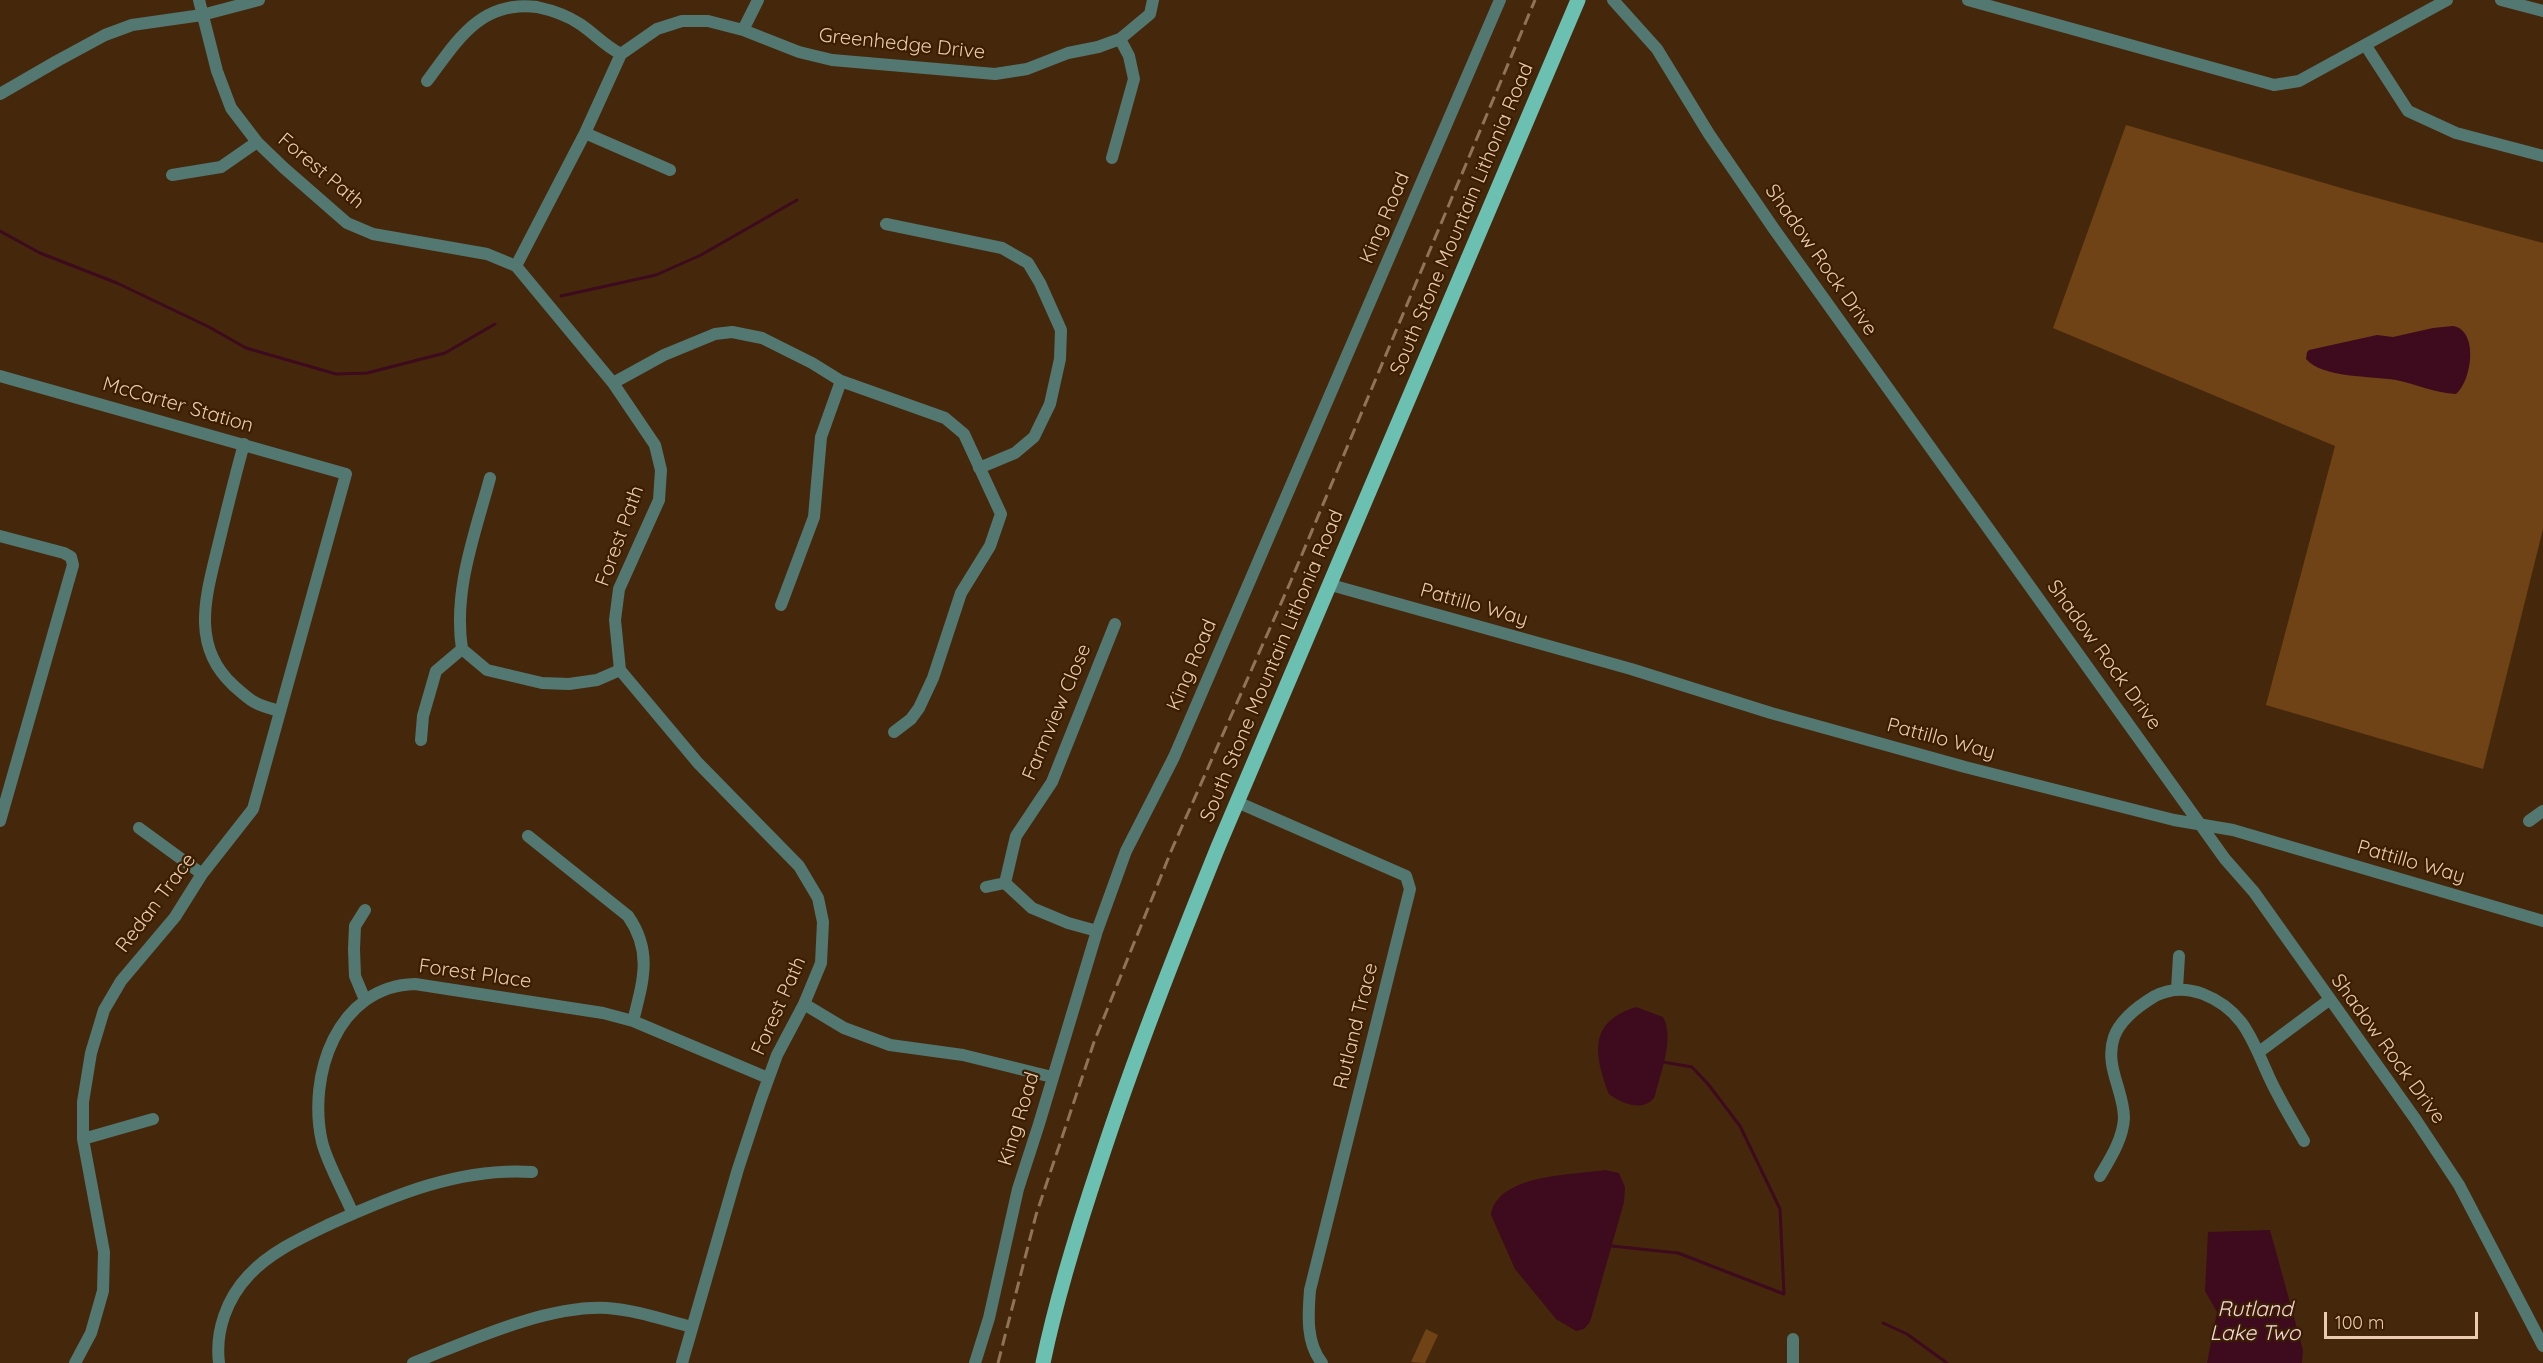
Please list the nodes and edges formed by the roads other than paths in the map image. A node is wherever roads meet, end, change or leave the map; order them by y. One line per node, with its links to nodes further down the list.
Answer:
1 (199, 0): 12 (street, Forest Path)
2 (259, 0): 12 (street)
3 (758, 0): 13 (street)
4 (1154, 0): 14 (street, Greenhedge Drive)
5 (1500, 0): 55 (street, King Road)
6 (1578, 0): 35 (main road, South Stone Mountain Lithonia Road)
7 (1613, 0): 47 (street, Shadow Rock Drive)
8 (1968, 0): 15 (street)
9 (2447, 0): 15 (street)
10 (2501, 0): 11 (street)
11 (2543, 11)
12 (202, 15): 18 (street); 20 (street, Forest Path)
13 (743, 30): 14 (street, Greenhedge Drive); 16 (street, Greenhedge Drive)
14 (1120, 39): 22 (street)
15 (2366, 46): 21 (street)
16 (621, 54): 17 (street); 19 (street)
17 (427, 81)
18 (0, 94)
19 (585, 133): 23 (street); 26 (street)
20 (257, 142): 24 (street); 26 (street, Forest Path)
21 (2543, 156)
22 (1112, 158)
23 (670, 170)
24 (172, 175)
25 (886, 224): 31 (street)
26 (516, 266): 29 (street, Forest Path)
27 (0, 376): 30 (street, McCarter Station)
28 (841, 381): 29 (street); 31 (street); 36 (street)
29 (613, 383): 39 (street, Forest Path)
30 (244, 444): 32 (street, McCarter Station); 40 (street)
31 (979, 468): 41 (street)
32 (346, 474): 40 (street, Redan Trace)
33 (490, 478): 38 (street)
34 (0, 536): 45 (street)
35 (1330, 585): 43 (main road, South Stone Mountain Lithonia Road); 47 (street, Pattillo Way)
36 (781, 605)
37 (1116, 624): 51 (street, Farmview Close)
38 (462, 649): 39 (street); 42 (street)
39 (620, 670): 60 (street, Forest Path)
40 (280, 711): 50 (street, Redan Trace)
41 (894, 732)
42 (421, 740)
43 (1237, 802): 74 (main road, South Stone Mountain Lithonia Road); 80 (street, Rutland Trace)
44 (2543, 810): 46 (street)
45 (0, 821)
46 (2529, 821)
47 (2202, 826): 54 (street, Pattillo Way); 59 (street, Shadow Rock Drive)
48 (139, 828): 50 (street)
49 (528, 836): 61 (street)
50 (202, 874): 66 (street, Redan Trace)
51 (1005, 883): 52 (street); 55 (street)
52 (986, 886)
53 (365, 910): 58 (street)
54 (2543, 921)
55 (1097, 931): 63 (street, King Road)
56 (2179, 956): 57 (street)
57 (2177, 989): 62 (street); 69 (street)
58 (366, 1000): 61 (street, Forest Place); 70 (street, Forest Place)
59 (2329, 1000): 62 (street); 73 (street, Shadow Rock Drive)
60 (804, 1004): 63 (street); 64 (street, Forest Path)
61 (633, 1021): 64 (street, Forest Place)
62 (2259, 1052): 67 (street)
63 (1052, 1077): 79 (street, King Road)
64 (768, 1078): 71 (street, Forest Path)
65 (153, 1119): 66 (street)
66 (83, 1139): 75 (street, Redan Trace)
67 (2304, 1141)
68 (532, 1172): 70 (street)
69 (2100, 1176)
70 (353, 1214): 76 (street)
71 (692, 1327): 77 (street); 78 (street, Forest Path)
72 (1793, 1339): 81 (street)
73 (2543, 1346)
74 (1042, 1359)
75 (75, 1363)
76 (219, 1363)
77 (413, 1363)
78 (682, 1363)
79 (975, 1363)
80 (1322, 1363)
81 (1793, 1363)

